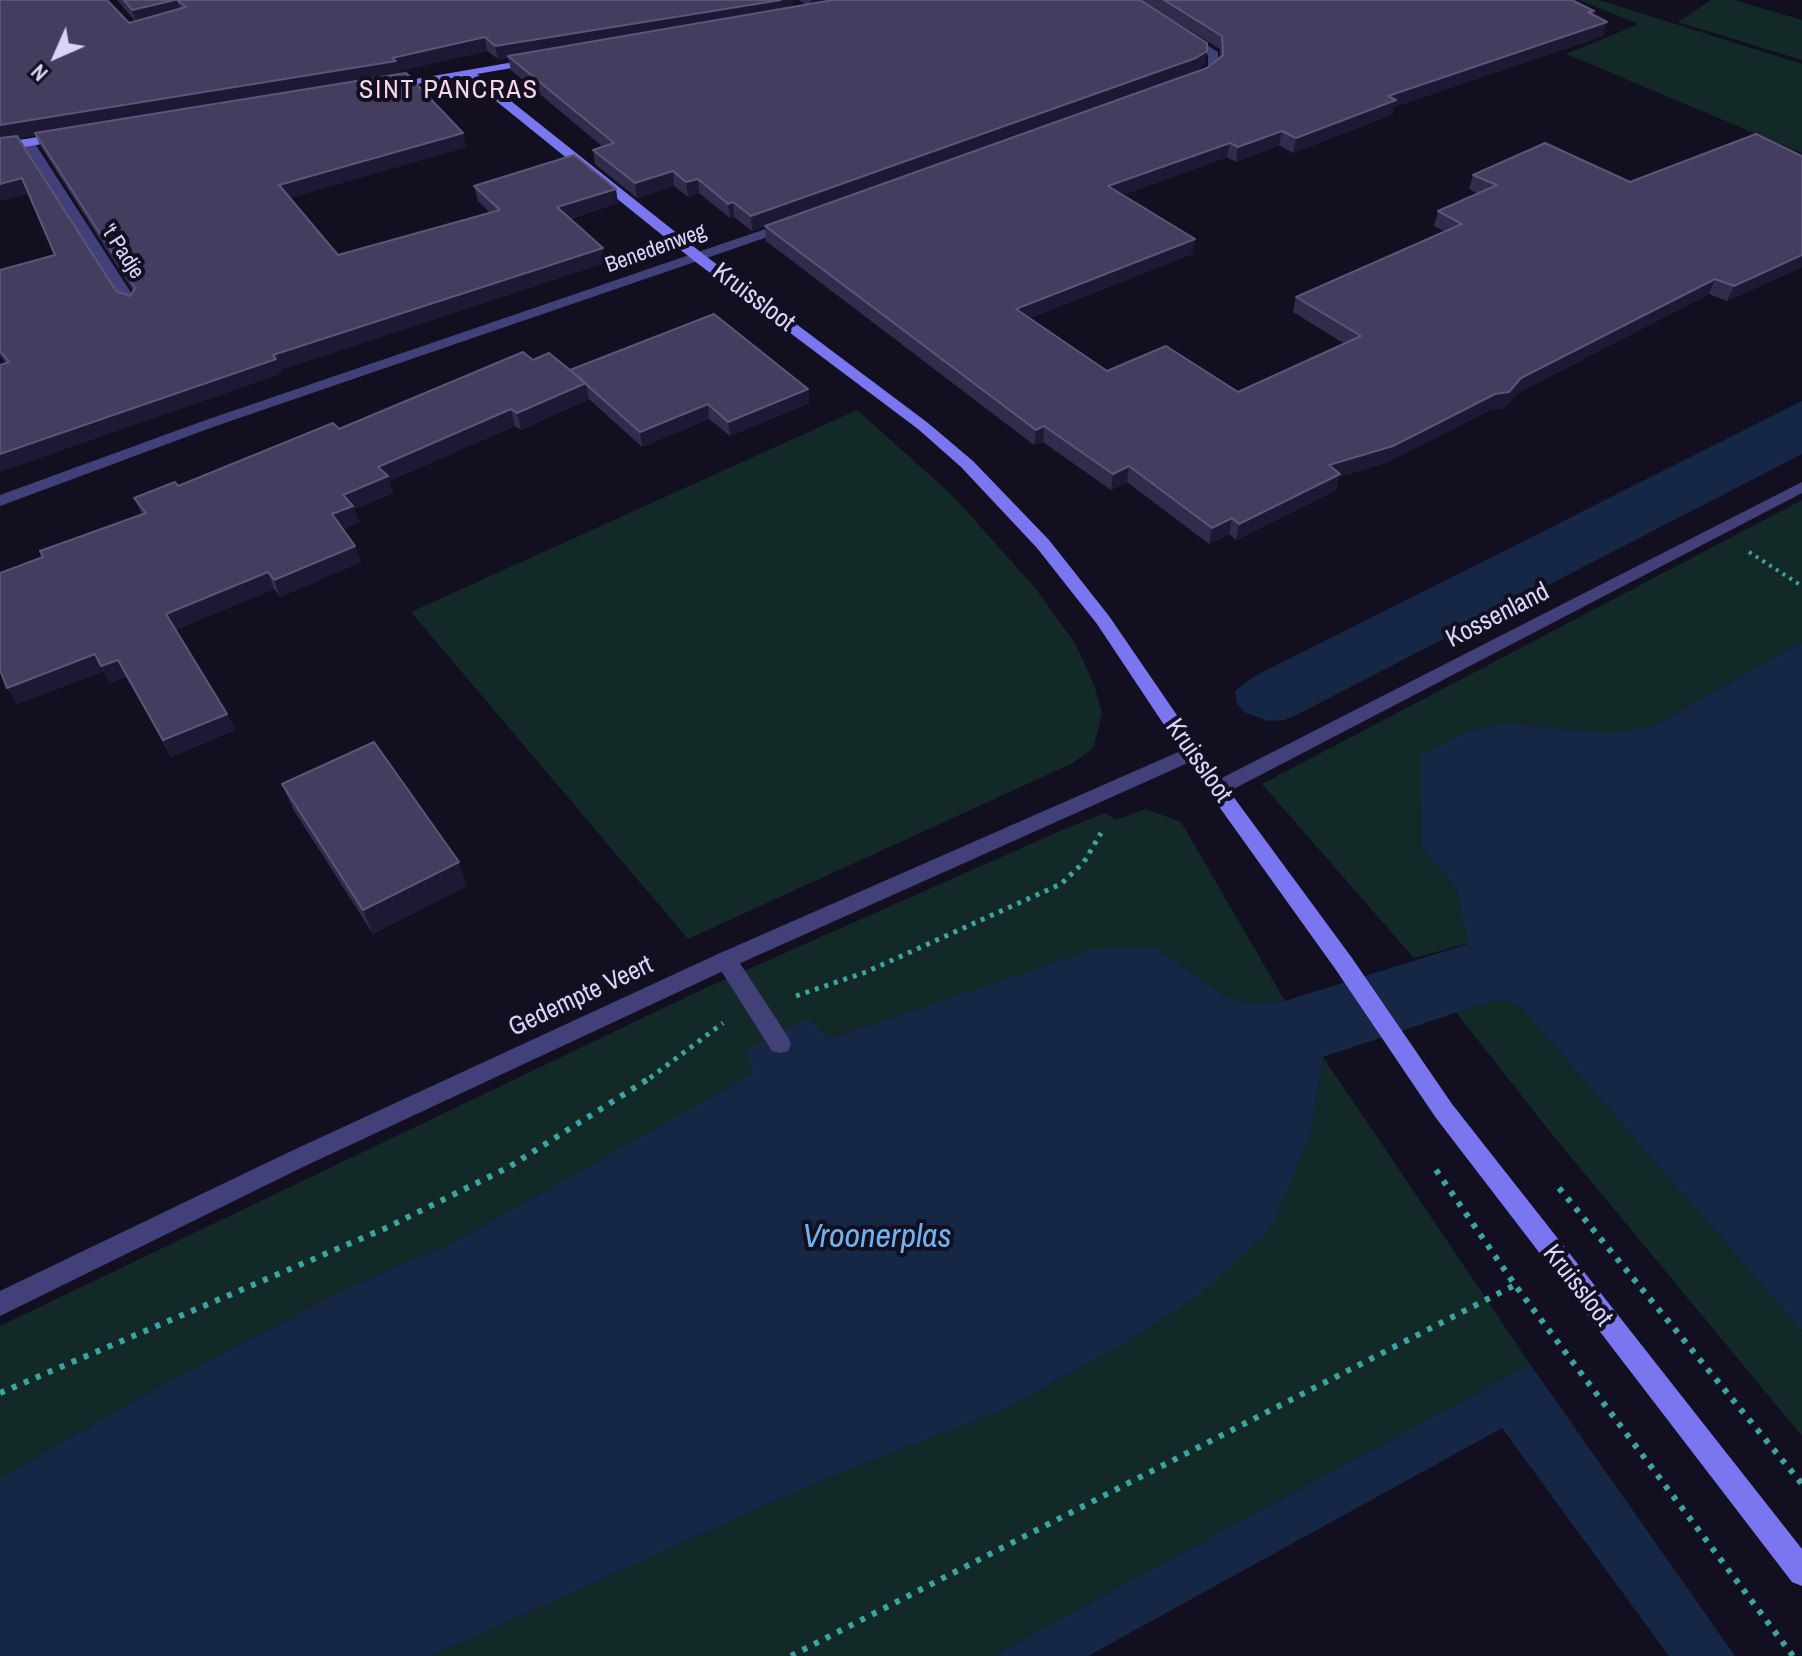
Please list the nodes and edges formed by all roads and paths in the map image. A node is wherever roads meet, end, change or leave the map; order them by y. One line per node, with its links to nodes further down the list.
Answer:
1 (1177, 31): 4 (street)
2 (553, 58): 3 (street)
3 (468, 73): 5 (street); 10 (street, Kruissloot)
4 (1189, 81)
5 (374, 88)
6 (75, 135): 7 (street)
7 (28, 142): 8 (street); 11 (street, 't Padje)
8 (0, 147)
9 (801, 221): 10 (street, Benedenweg)
10 (698, 257): 13 (street, Benedenweg); 16 (street, Kruissloot)
11 (132, 305)
12 (1802, 487): 14 (street, Kossenland)
13 (0, 501)
14 (1718, 533): 15 (path); 17 (street, Kossenland)
15 (1802, 586)
16 (1192, 753): 17 (street, Kruissloot); 18 (street, Gedempte Veert)
17 (1217, 789): 28 (street, Kruissloot)
18 (1100, 794): 19 (street, Gedempte Veert); 20 (path)
19 (726, 960): 20 (street); 25 (street, Gedempte Veert)
20 (758, 1009): 21 (street); 26 (path)
21 (780, 1044)
22 (1428, 1158): 24 (path, Kruissloot)
23 (1556, 1185): 27 (path, Kruissloot)
24 (1515, 1285): 29 (path); 30 (path, Kruissloot)
25 (0, 1304)
26 (0, 1393)
27 (1802, 1484)
28 (1802, 1572)
29 (791, 1656)
30 (1793, 1656)

